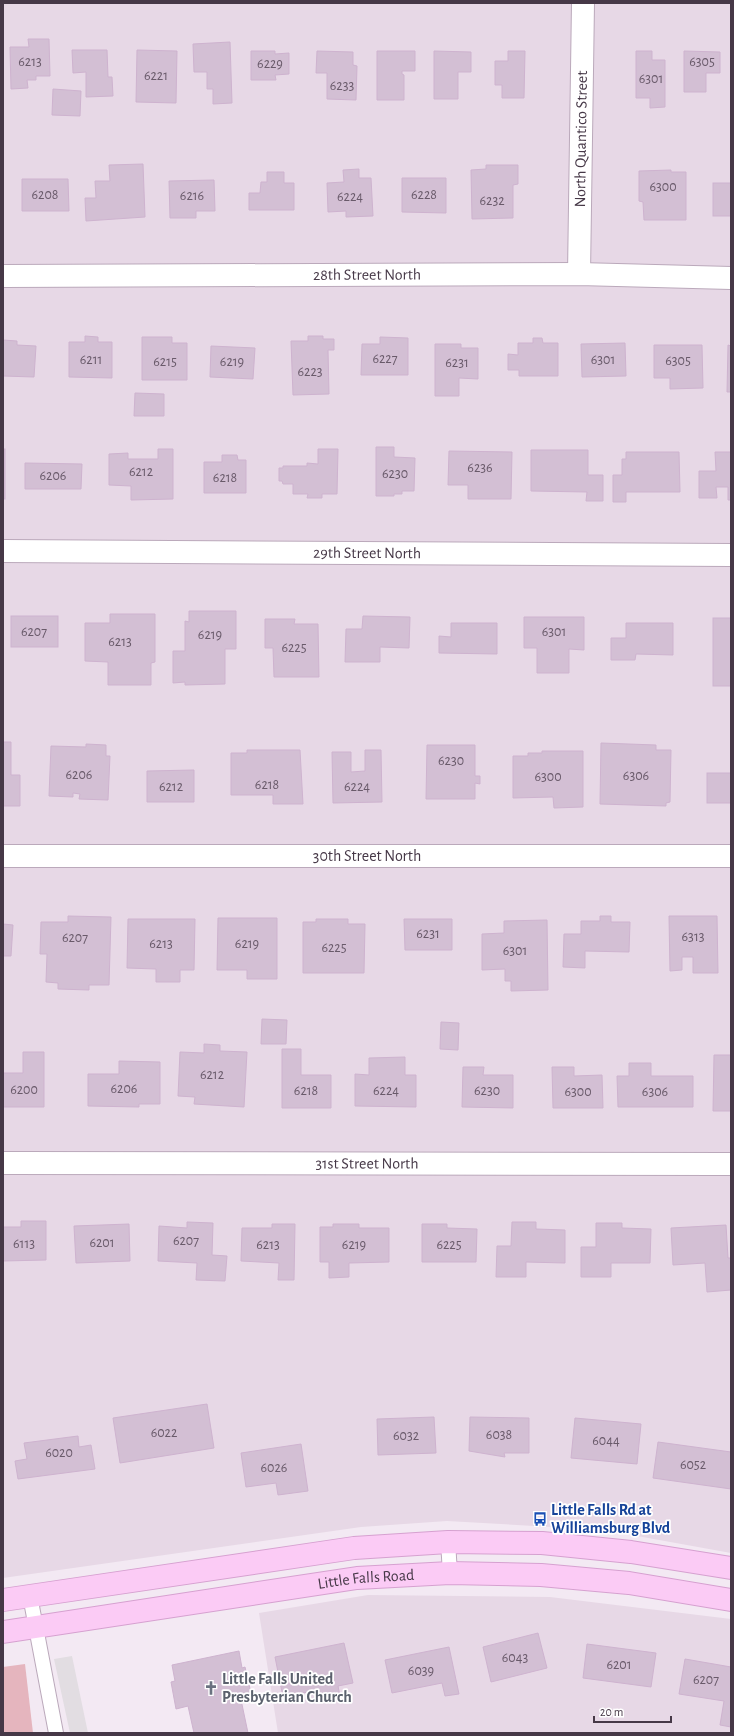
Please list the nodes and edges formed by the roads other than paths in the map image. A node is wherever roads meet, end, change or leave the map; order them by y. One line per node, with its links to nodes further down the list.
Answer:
1 (583, 3): 2 (street, North Quantico Street)
2 (579, 274): 3 (street, 28th Street North); 4 (street, 28th Street North)
3 (3, 276)
4 (731, 278)
5 (3, 551): 6 (street, 29th Street North)
6 (731, 555)
7 (3, 856): 8 (street, 30th Street North)
8 (731, 856)
9 (3, 1163): 10 (street, 31st Street North)
10 (731, 1164)
11 (448, 1542): 12 (street, Little Falls Road); 13 (lane); 14 (street, Little Falls Road)
12 (731, 1568)
13 (450, 1573): 16 (street, Little Falls Road); 17 (street, Little Falls Road)
14 (30, 1596): 15 (street, Little Falls Road); 17 (lane)
15 (3, 1600)
16 (731, 1600)
17 (36, 1627): 18 (street, Little Falls Road); 19 (lane)
18 (3, 1632)
19 (56, 1733)

